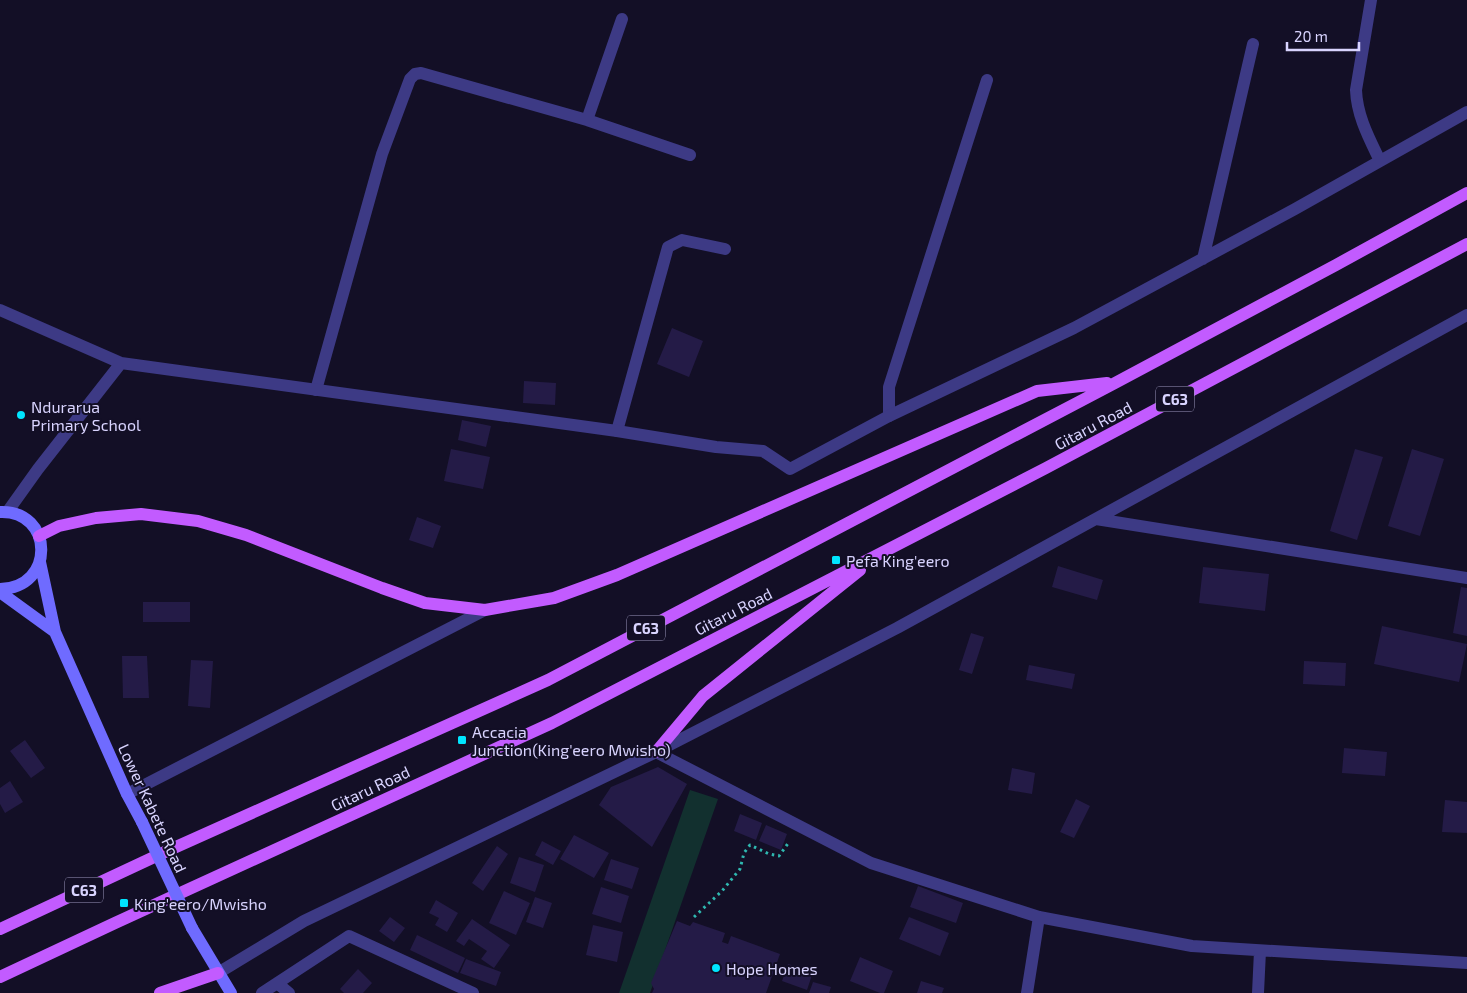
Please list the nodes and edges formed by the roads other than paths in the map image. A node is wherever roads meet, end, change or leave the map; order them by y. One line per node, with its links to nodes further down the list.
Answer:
1 (1371, 0): 8 (street)
2 (622, 19): 6 (street)
3 (1253, 44): 12 (street)
4 (987, 80): 18 (street)
5 (1467, 112): 8 (street)
6 (587, 120): 7 (street); 17 (street)
7 (690, 155)
8 (1380, 161): 12 (street)
9 (1467, 193): 16 (main road, Gitaru Road / C63)
10 (1467, 244): 23 (main road, Gitaru Road / C63)
11 (725, 249): 19 (street)
12 (1203, 259): 18 (street)
13 (0, 310): 15 (street)
14 (1467, 315): 21 (street)
15 (121, 363): 17 (street); 20 (street)
16 (1115, 383): 27 (main road); 32 (main road, Gitaru Road / C63)
17 (316, 390): 19 (street)
18 (889, 416): 19 (street)
19 (617, 431)
20 (4, 511): 22 (main road)
21 (1096, 519): 25 (street); 29 (street)
22 (39, 536): 24 (main road, Lower Kabete Road); 27 (main road)
23 (882, 552): 29 (main road); 36 (main road, Gitaru Road / C63)
24 (40, 562): 26 (main road); 28 (main road, Lower Kabete Road)
25 (1467, 578)
26 (0, 590): 28 (main road)
27 (485, 610): 30 (street)
28 (55, 632): 30 (main road, Lower Kabete Road)
29 (656, 752): 31 (street); 35 (street)
30 (127, 794): 35 (main road, Lower Kabete Road, bridge)
31 (1040, 917): 33 (street); 43 (street)
32 (0, 929)
33 (1260, 951): 34 (street); 44 (street)
34 (1467, 963)
35 (218, 973): 38 (main road); 39 (main road, Lower Kabete Road)
36 (0, 977)
37 (277, 983): 40 (street); 41 (street); 42 (street)
38 (160, 993)
39 (231, 993)
40 (262, 993)
41 (289, 993)
42 (473, 993)
43 (1027, 993)
44 (1258, 993)

